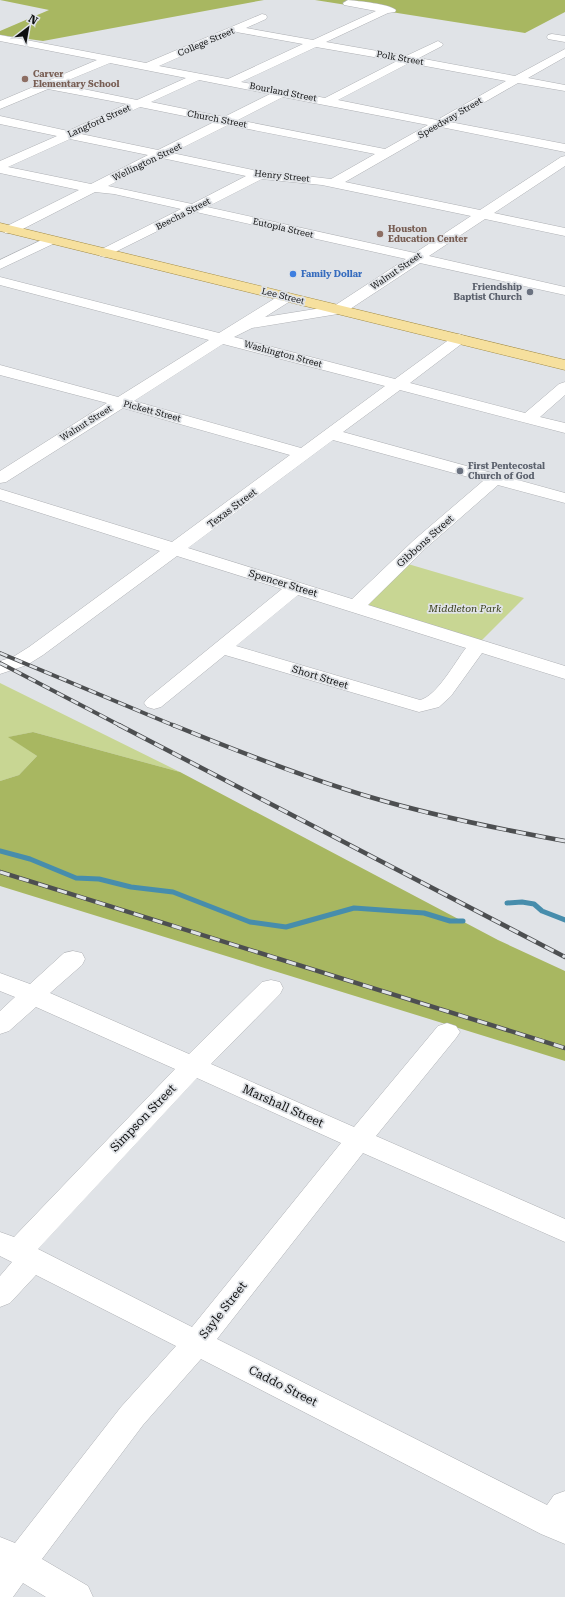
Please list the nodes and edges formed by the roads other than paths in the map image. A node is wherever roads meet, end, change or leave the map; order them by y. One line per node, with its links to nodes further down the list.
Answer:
1 (348, 3): 2 (street)
2 (388, 10): 3 (street); 9 (street)
3 (402, 12)
4 (262, 17): 5 (street, College Street)
5 (236, 29): 9 (street, Polk Street); 14 (street, College Street)
6 (552, 37): 8 (street)
7 (0, 38): 12 (street, Bourland Street)
8 (565, 39)
9 (316, 43): 13 (street, Polk Street); 17 (street)
10 (438, 44): 13 (street)
11 (565, 52): 16 (street, Speedway Street)
12 (109, 59): 14 (street, Bourland Street); 18 (street)
13 (408, 60): 16 (street, Polk Street); 21 (street)
14 (149, 66): 15 (street, Bourland Street)
15 (198, 76): 17 (street, Bourland Street); 22 (street, Langford Street)
16 (517, 79): 19 (street, Polk Street); 26 (street, Speedway Street)
17 (231, 82): 20 (street, Bourland Street)
18 (47, 85): 22 (street, Church Street); 23 (street)
19 (565, 88)
20 (283, 92): 21 (street, Bourland Street); 25 (street, Wellington Street)
21 (328, 101): 26 (street, Bourland Street)
22 (139, 103): 25 (street, Church Street); 27 (street, Langford Street)
23 (0, 105)
24 (0, 120): 27 (street, Henry Street)
25 (228, 121): 29 (street, Church Street); 30 (street, Wellington Street)
26 (440, 123): 28 (street, Bourland Street); 29 (street, Speedway Street)
27 (69, 135): 30 (street, Henry Street); 32 (street, Langford Street)
28 (565, 148)
29 (387, 153): 34 (street, Speedway Street)
30 (163, 154): 33 (street, Henry Street); 35 (street, Wellington Street)
31 (565, 160): 37 (street, Walnut Street)
32 (0, 167): 35 (street, Eutopia Street)
33 (260, 175): 34 (street, Henry Street); 36 (street, Beecha Street)
34 (334, 183): 37 (street, Henry Street)
35 (96, 187): 36 (street, Eutopia Street); 38 (street, Wellington Street)
36 (196, 208): 41 (street, Beecha Street); 42 (street, Eutopia Street)
37 (481, 215): 39 (street, Henry Street); 42 (street, Walnut Street)
38 (5, 229): 40 (main road, Lee Street)
39 (565, 232)
40 (50, 240): 41 (main road, Lee Street); 43 (street)
41 (105, 253): 46 (main road, Lee Street)
42 (416, 258): 45 (street, Eutopia Street); 47 (street, Walnut Street)
43 (0, 265)
44 (0, 280): 48 (street, Washington Street)
45 (565, 291)
46 (287, 297): 47 (main road, Lee Street); 48 (street, Walnut Street)
47 (338, 310): 48 (street, Walnut Street); 49 (main road, Lee Street)
48 (227, 335): 52 (street, Washington Street); 54 (street, Walnut Street)
49 (459, 339): 50 (main road, Lee Street); 52 (street, Texas Street)
50 (565, 365)
51 (0, 370): 54 (street, Pickett Street)
52 (399, 384): 55 (street, Washington Street); 57 (street, Texas Street)
53 (565, 387): 55 (street)
54 (119, 402): 58 (street, Pickett Street); 60 (street, Walnut Street)
55 (528, 419): 56 (street, Washington Street)
56 (565, 428)
57 (331, 434): 58 (street, Texas Street); 62 (street)
58 (304, 454): 65 (street, Texas Street)
59 (0, 460): 60 (street)
60 (19, 466): 61 (street, Walnut Street)
61 (0, 478)
62 (495, 479): 64 (street); 67 (street, Gibbons Street)
63 (0, 494): 65 (street, Spencer Street)
64 (565, 498)
65 (175, 549): 66 (street, Spencer Street); 70 (street, Texas Street)
66 (296, 587): 67 (street, Spencer Street); 69 (street)
67 (356, 606): 68 (street, Spencer Street)
68 (478, 645): 69 (street, Short Street); 71 (street, Spencer Street)
69 (222, 648): 72 (street)
70 (0, 668)
71 (565, 673)
72 (154, 703)
73 (73, 959): 76 (street)
74 (0, 981): 76 (street, Marshall Street)
75 (271, 988): 79 (street, Simpson Street)
76 (32, 995): 77 (street); 79 (street, Marshall Street)
77 (0, 1025)
78 (446, 1032): 80 (street, Sayle Street)
79 (193, 1066): 80 (street, Marshall Street); 82 (street, Simpson Street)
80 (359, 1139): 81 (street, Marshall Street); 84 (street, Sayle Street)
81 (565, 1231)
82 (17, 1251): 83 (street, Simpson Street); 84 (street, Caddo Street)
83 (0, 1295)
84 (197, 1343): 85 (street, Caddo Street); 86 (street, Sayle Street)
85 (561, 1520)
86 (6, 1568): 87 (street)
87 (76, 1597)

